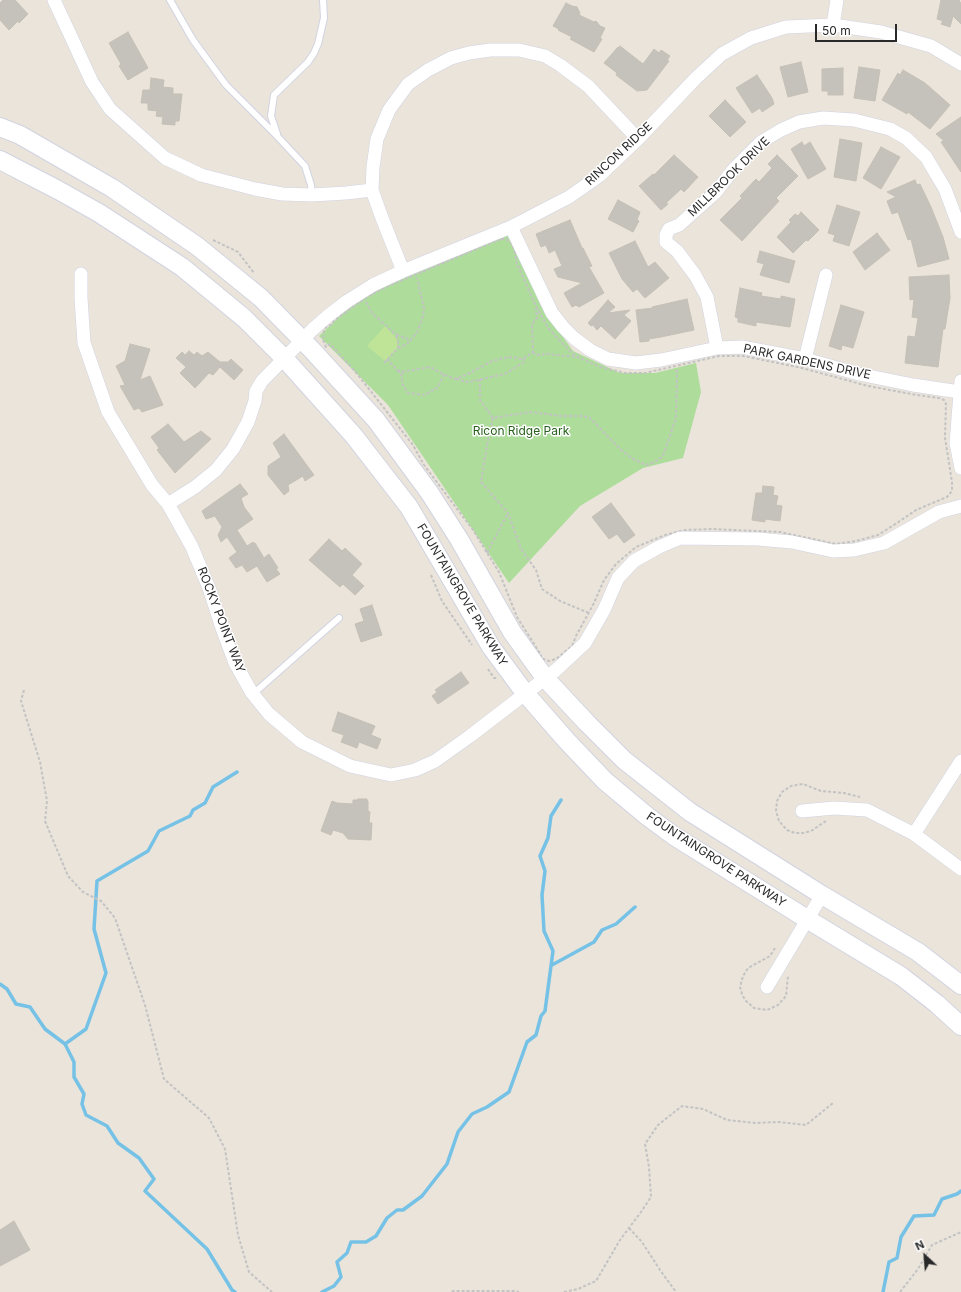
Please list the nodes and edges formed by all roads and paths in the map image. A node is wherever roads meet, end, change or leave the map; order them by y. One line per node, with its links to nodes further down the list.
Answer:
1 (54, 0): 12 (street)
2 (170, 0): 8 (lane)
3 (322, 0): 8 (lane)
4 (837, 0): 5 (street)
5 (833, 25): 6 (street, RINCON RIDGE); 9 (street, RINCON RIDGE)
6 (961, 64)
7 (0, 127): 20 (main road, FOUNTAINGROVE PARKWAY)
8 (277, 136): 12 (lane)
9 (638, 139): 11 (street); 13 (street, RINCON RIDGE)
10 (0, 160): 25 (main road, FOUNTAINGROVE PARKWAY)
11 (372, 190): 12 (street); 15 (street)
12 (312, 195)
13 (510, 227): 15 (street, RINCON RIDGE); 29 (street, PARK GARDENS DRIVE)
14 (961, 232): 23 (street, MILLBROOK DRIVE)
15 (411, 271): 18 (path); 20 (street, RINCON RIDGE); 21 (path); 24 (path)
16 (81, 274): 38 (street, ROCKY POINT WAY)
17 (826, 274): 28 (street)
18 (364, 299): 19 (path); 41 (path)
19 (395, 334): 21 (path); 22 (path)
20 (303, 340): 25 (street, RINCON RIDGE); 47 (main road, FOUNTAINGROVE PARKWAY)
21 (411, 340): 22 (path)
22 (398, 348): 27 (path)
23 (717, 348): 28 (street, PARK GARDENS DRIVE); 29 (street, PARK GARDENS DRIVE)
24 (533, 352): 26 (path); 29 (path)
25 (284, 358): 38 (street, RINCON RIDGE); 50 (main road, FOUNTAINGROVE PARKWAY)
26 (524, 358): 33 (path); 34 (path)
27 (387, 359): 30 (path); 31 (path)
28 (805, 359): 35 (street, PARK GARDENS DRIVE)
29 (674, 362): 36 (path); 43 (path)
30 (384, 363)
31 (396, 369): 32 (path); 32 (path)
32 (444, 374): 33 (path)
33 (455, 379): 34 (path)
34 (480, 379): 36 (path)
35 (960, 386): 37 (street)
36 (493, 418): 40 (path)
37 (961, 468)
38 (168, 504): 51 (street, ROCKY POINT WAY)
39 (961, 506): 47 (street, ROCKY POINT WAY)
40 (508, 513): 41 (path); 43 (path)
41 (487, 553): 43 (path)
42 (430, 573): 45 (path)
43 (589, 613)
44 (339, 618): 51 (lane)
45 (472, 646)
46 (485, 665): 48 (path)
47 (545, 678): 50 (street, ROCKY POINT WAY); 58 (main road, FOUNTAINGROVE PARKWAY)
48 (500, 682)
49 (24, 690): 66 (path)
50 (525, 693): 51 (street, ROCKY POINT WAY); 59 (main road, FOUNTAINGROVE PARKWAY)
51 (253, 694)
52 (961, 761): 56 (street)
53 (865, 798): 55 (path)
54 (802, 811): 56 (street)
55 (828, 820)
56 (914, 834): 57 (street)
57 (961, 869)
58 (822, 896): 59 (street); 60 (main road, FOUNTAINGROVE PARKWAY)
59 (807, 919): 61 (street); 62 (main road, FOUNTAINGROVE PARKWAY)
60 (961, 985)
61 (767, 987)
62 (961, 1026)
63 (834, 1103): 64 (path)
64 (629, 1228): 69 (path); 70 (path)
65 (961, 1232): 71 (path)
66 (272, 1292)
67 (452, 1292): 68 (path)
68 (519, 1292)
69 (564, 1292)
70 (676, 1292)
71 (900, 1292)

